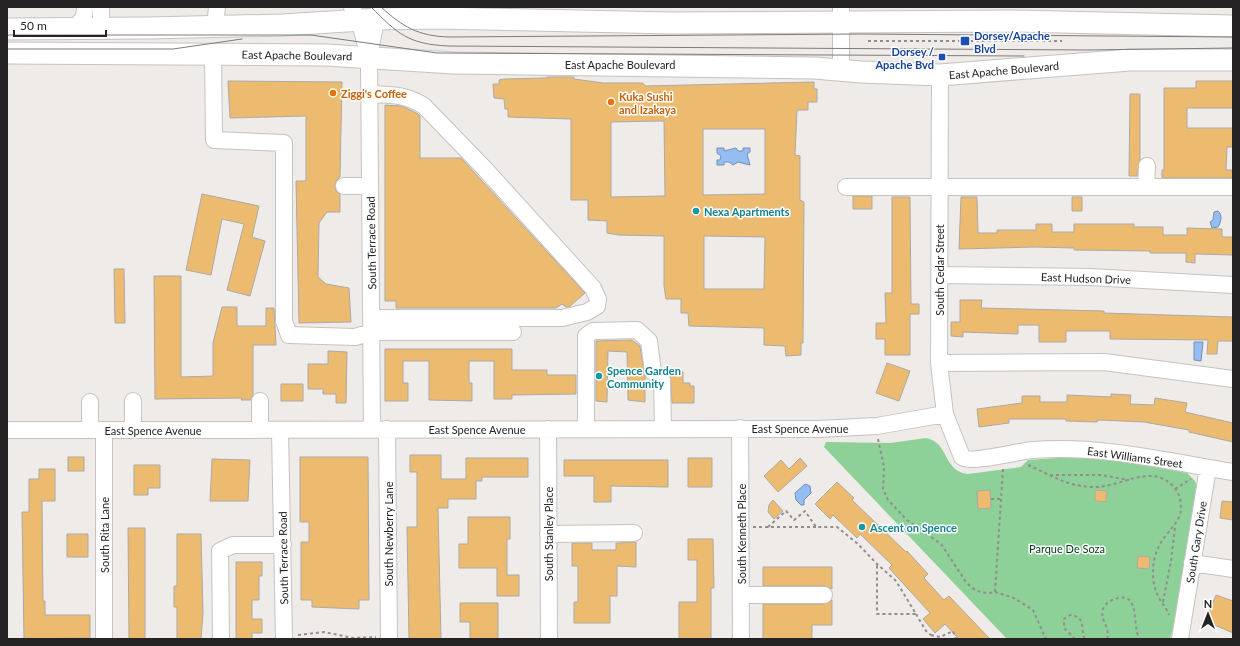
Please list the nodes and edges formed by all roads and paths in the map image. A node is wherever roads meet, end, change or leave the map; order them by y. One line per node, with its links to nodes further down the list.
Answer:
1 (86, 7): 7 (street)
2 (102, 7): 8 (street)
3 (367, 13): 4 (main road); 5 (main road); 15 (street, South Terrace Road)
4 (841, 14): 6 (main road); 17 (street)
5 (216, 17): 8 (main road)
6 (1233, 26)
7 (75, 28): 8 (main road); 9 (main road)
8 (101, 28): 13 (main road)
9 (7, 29)
10 (868, 41): 11 (path)
11 (1062, 41)
12 (7, 53): 13 (main road, East Apache Boulevard)
13 (92, 54): 14 (main road, East Apache Boulevard)
14 (213, 54): 15 (main road, East Apache Boulevard); 29 (street)
15 (369, 57): 17 (main road, East Apache Boulevard); 19 (street, South Terrace Road)
16 (1233, 60): 18 (main road, East Apache Boulevard)
17 (840, 70): 18 (main road, East Apache Boulevard)
18 (940, 75): 24 (street, South Cedar Street)
19 (370, 94): 22 (street, South Terrace Road); 29 (street)
20 (1147, 166): 25 (street)
21 (344, 186): 22 (street)
22 (370, 186): 29 (street, South Terrace Road)
23 (846, 187): 24 (street)
24 (939, 187): 25 (street); 27 (street, South Cedar Street)
25 (1146, 187): 26 (street)
26 (1233, 187)
27 (940, 275): 28 (street, East Hudson Drive); 31 (street, South Cedar Street)
28 (1233, 285)
29 (371, 325): 30 (street); 39 (street, South Terrace Road)
30 (513, 332)
31 (939, 363): 32 (street); 36 (street, South Cedar Street)
32 (1233, 379)
33 (133, 401): 45 (street)
34 (260, 401): 46 (street)
35 (90, 402): 44 (street, South Rita Lane)
36 (945, 414): 37 (street, East Spence Avenue); 49 (street, South Cedar Street)
37 (877, 426): 38 (street, East Spence Avenue); 73 (path)
38 (740, 428): 42 (street, East Spence Avenue); 74 (street, South Kenneth Place)
39 (380, 429): 40 (street, East Spence Avenue); 47 (street, East Spence Avenue); 81 (street, South Newberry Lane)
40 (548, 429): 41 (street, East Spence Avenue); 66 (street, South Stanley Place)
41 (586, 429): 42 (street, East Spence Avenue); 42 (street)
42 (663, 429)
43 (7, 430): 44 (street, East Spence Avenue)
44 (97, 430): 45 (street, East Spence Avenue); 82 (street, South Rita Lane)
45 (133, 430): 46 (street, East Spence Avenue)
46 (260, 430): 47 (street, East Spence Avenue)
47 (280, 430): 67 (street, South Terrace Road)
48 (1002, 454): 49 (street, East Williams Street); 51 (street, East Williams Street); 60 (path)
49 (965, 460)
50 (1027, 464): 53 (path)
51 (1208, 468): 52 (street, East Williams Street); 71 (street, South Gary Drive)
52 (1233, 472)
53 (1049, 475): 55 (path); 56 (path)
54 (1193, 478): 57 (path)
55 (1130, 480): 56 (path); 57 (path)
56 (1102, 487): 58 (path)
57 (1175, 489): 64 (path)
58 (1101, 491)
59 (990, 499): 60 (path)
60 (1001, 499): 73 (path)
61 (748, 527): 62 (path)
62 (768, 527): 63 (path); 63 (path)
63 (816, 527): 68 (path)
64 (1175, 527): 70 (path); 76 (path)
65 (634, 533): 66 (street)
66 (548, 534): 84 (street, South Stanley Place)
67 (283, 545): 80 (street, South Terrace Road); 83 (street)
68 (877, 564): 77 (path); 77 (path)
69 (1150, 564): 70 (path)
70 (1153, 564): 76 (path)
71 (1192, 564): 72 (street); 93 (street, South Gary Drive)
72 (1233, 569)
73 (995, 592): 88 (path)
74 (741, 595): 75 (street); 85 (street, South Kenneth Place)
75 (824, 595)
76 (1163, 603): 78 (path)
77 (916, 614): 79 (path)
78 (1170, 617)
79 (931, 635): 86 (path); 87 (path)
80 (289, 637): 81 (path)
81 (383, 638)
82 (104, 639)
83 (221, 639)
84 (549, 639)
85 (742, 639)
86 (929, 639)
87 (956, 639)
88 (1046, 639)
89 (1075, 639): 90 (path)
90 (1085, 639)
91 (1107, 639): 92 (path)
92 (1140, 639)
93 (1180, 639)

